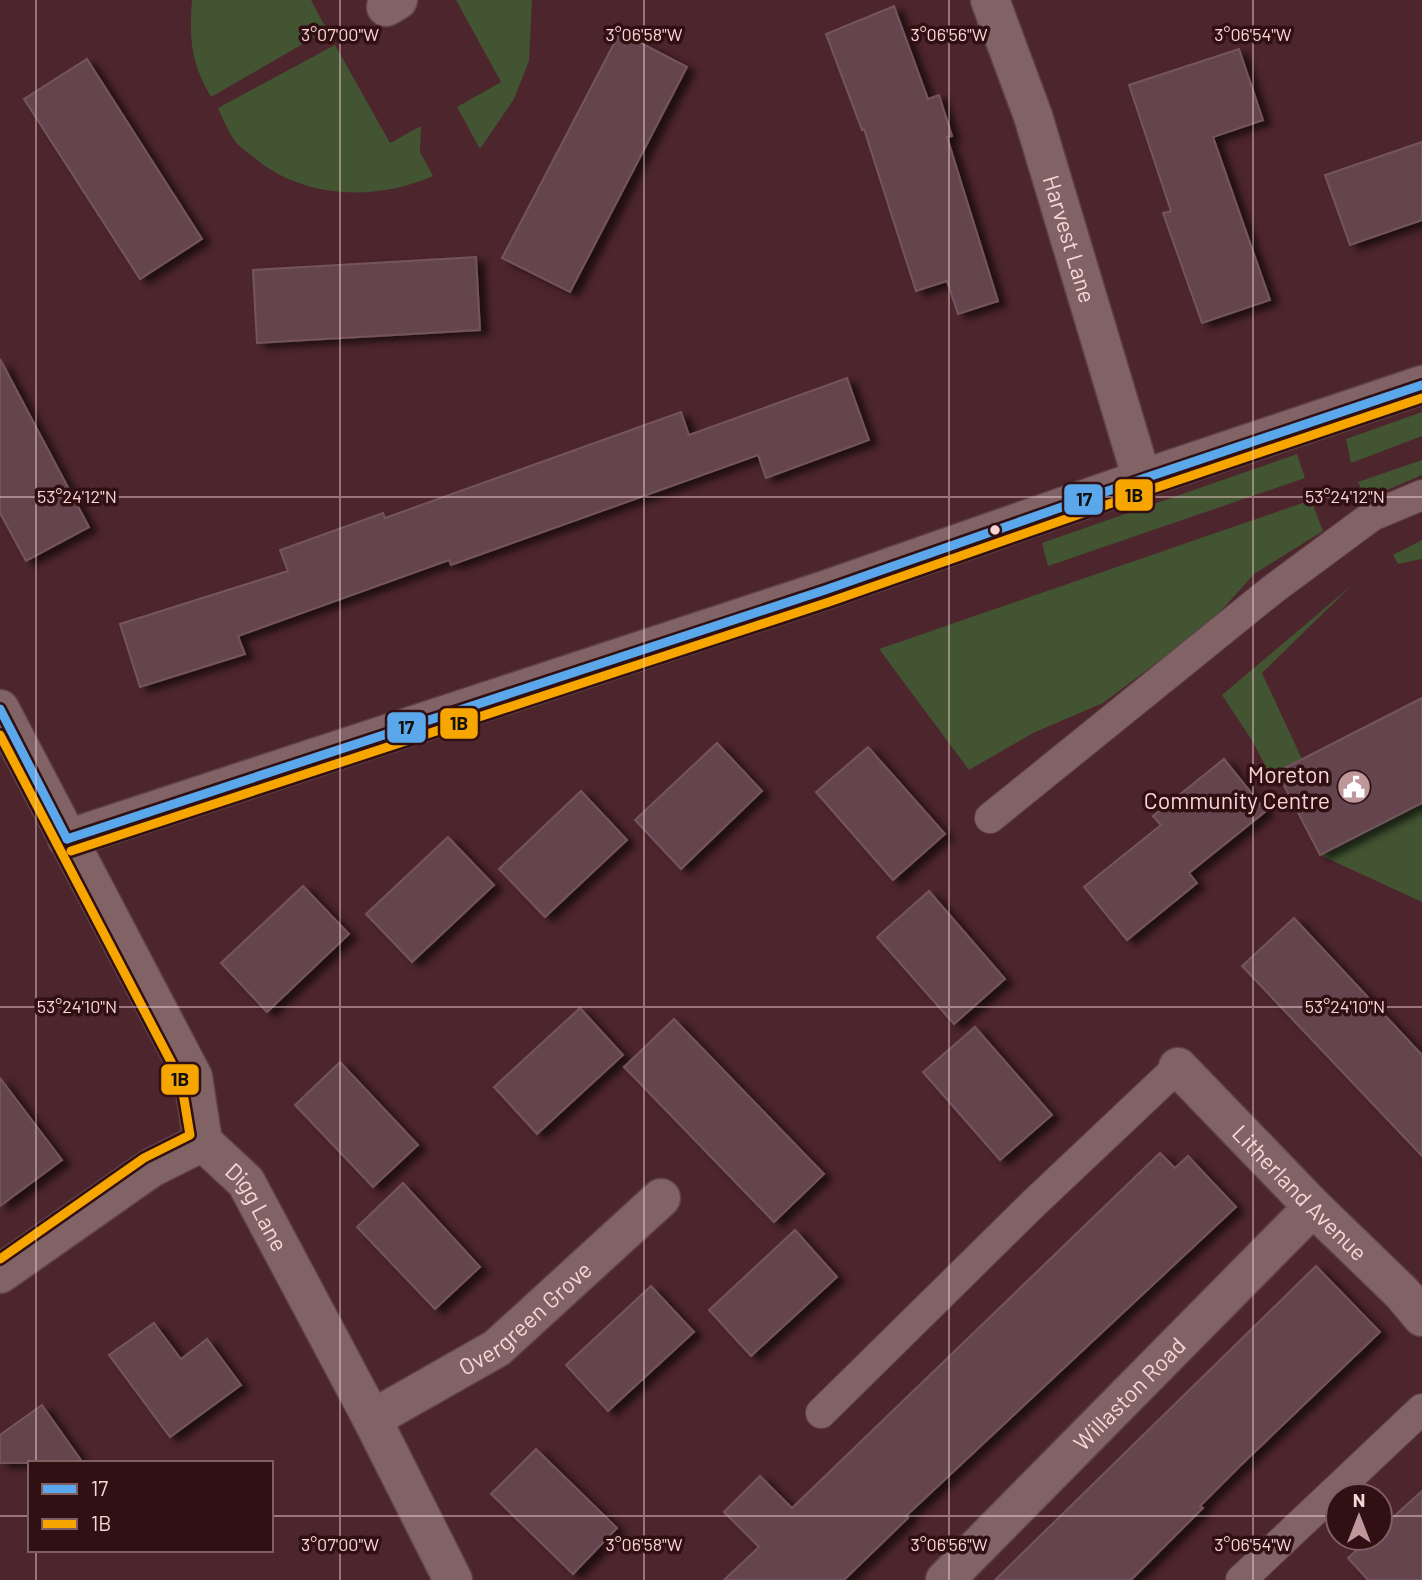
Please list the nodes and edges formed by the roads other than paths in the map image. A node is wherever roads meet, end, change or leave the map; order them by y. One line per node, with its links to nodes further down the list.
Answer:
1 (1000, 2): 3 (street, Harvest Lane)
2 (1422, 385): 3 (street)
3 (1142, 479): 7 (street)
4 (1422, 495): 6 (lane)
5 (0, 709): 7 (street)
6 (990, 818)
7 (67, 839): 9 (street)
8 (1178, 1067): 11 (street, Litherland Avenue); 15 (lane)
9 (203, 1142): 12 (street); 16 (street, Digg Lane)
10 (662, 1198): 16 (street, Overgreen Grove)
11 (1313, 1207): 13 (street, Litherland Avenue); 18 (street, Willaston Road)
12 (0, 1274)
13 (1422, 1318)
14 (1422, 1409): 19 (lane)
15 (821, 1413)
16 (372, 1419): 17 (street, Digg Lane)
17 (453, 1580)
18 (945, 1580)
19 (1241, 1580)

